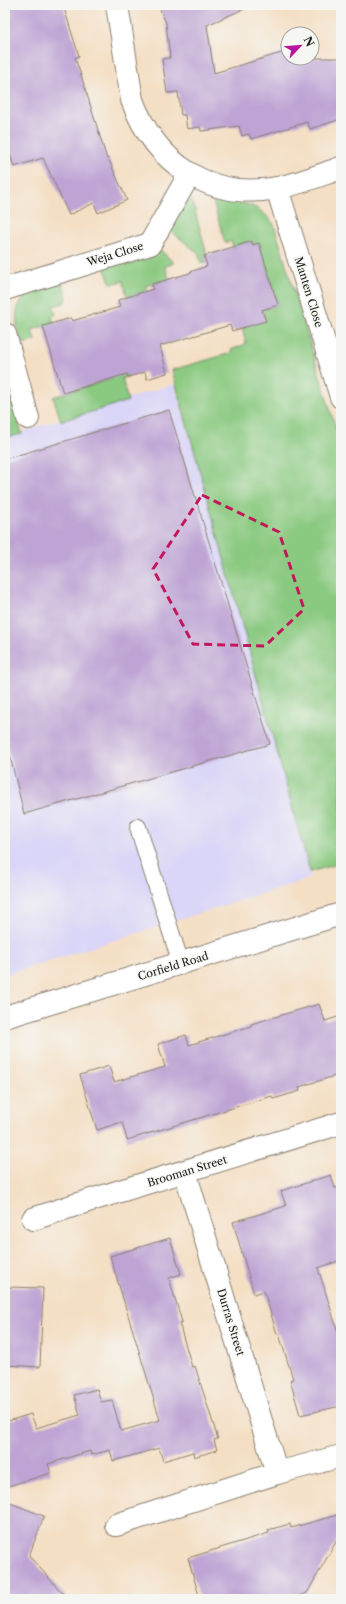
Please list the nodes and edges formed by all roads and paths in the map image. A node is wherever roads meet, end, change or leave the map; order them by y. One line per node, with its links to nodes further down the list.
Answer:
1 (117, 5): 3 (street)
2 (341, 168): 4 (street)
3 (189, 175): 4 (street); 5 (street, Weja Close)
4 (277, 188): 7 (street, Manten Close)
5 (5, 289)
6 (5, 334): 8 (street)
7 (341, 397)
8 (28, 418)
9 (138, 827): 11 (lane)
10 (341, 914): 11 (street, Corfield Road)
11 (181, 964): 12 (street, Corfield Road)
12 (5, 1017)
13 (341, 1124): 14 (street, Brooman Street)
14 (185, 1172): 15 (street, Brooman Street); 17 (street, Durras Street)
15 (33, 1219)
16 (341, 1456): 17 (street)
17 (277, 1473): 18 (street)
18 (116, 1525)

